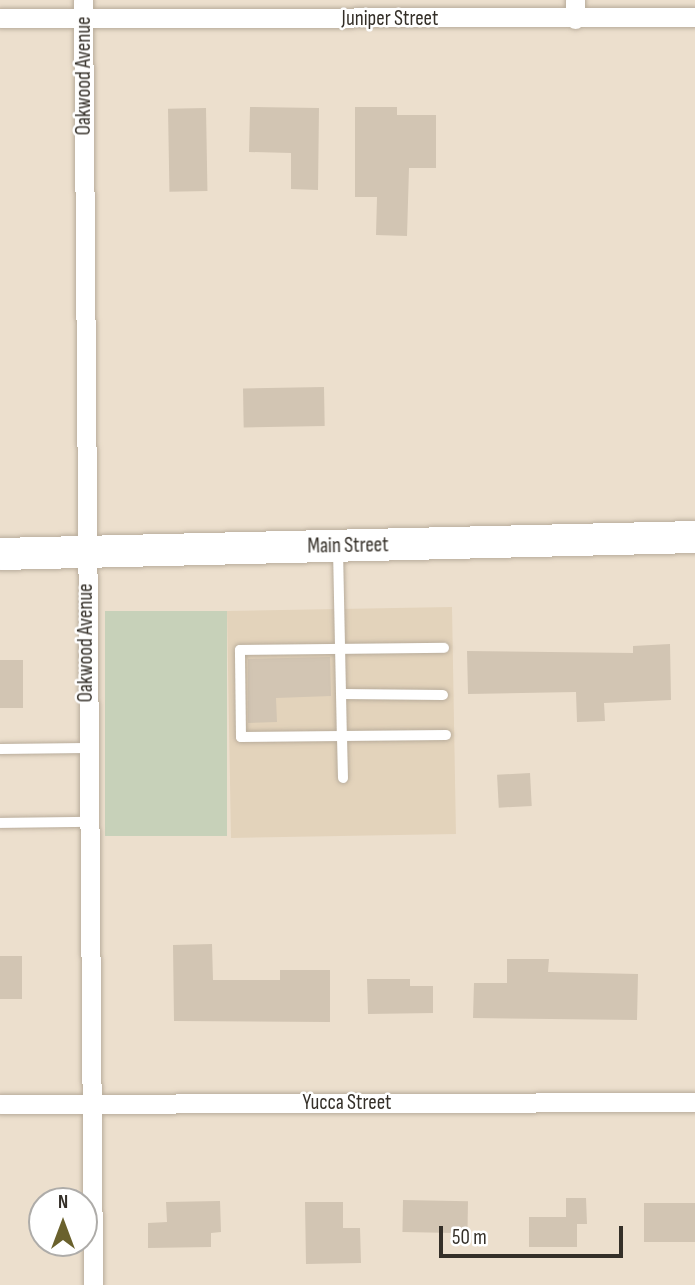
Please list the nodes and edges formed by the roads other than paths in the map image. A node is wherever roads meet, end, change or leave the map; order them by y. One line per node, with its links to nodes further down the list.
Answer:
1 (84, 8): 2 (street, Juniper Street); 4 (street, Juniper Street); 7 (street, Oakwood Avenue)
2 (575, 10): 3 (street, Juniper Street)
3 (695, 17)
4 (0, 18)
5 (695, 537): 6 (main road, Main Street)
6 (337, 546): 7 (main road, Main Street); 10 (lane)
7 (85, 552): 8 (main road, Main Street); 15 (street, Oakwood Avenue)
8 (0, 554)
9 (443, 648): 10 (lane)
10 (341, 649): 11 (lane); 14 (lane)
11 (342, 694): 12 (lane); 14 (lane)
12 (443, 695)
13 (446, 735): 14 (lane)
14 (342, 736): 17 (lane)
15 (86, 748): 16 (lane); 18 (street, Oakwood Avenue)
16 (0, 749)
17 (343, 778)
18 (88, 822): 19 (lane); 21 (street, Oakwood Avenue)
19 (0, 823)
20 (695, 1102): 21 (street, Yucca Street)
21 (94, 1103): 22 (street, Yucca Street); 23 (street, Oakwood Avenue)
22 (0, 1104)
23 (93, 1285)

